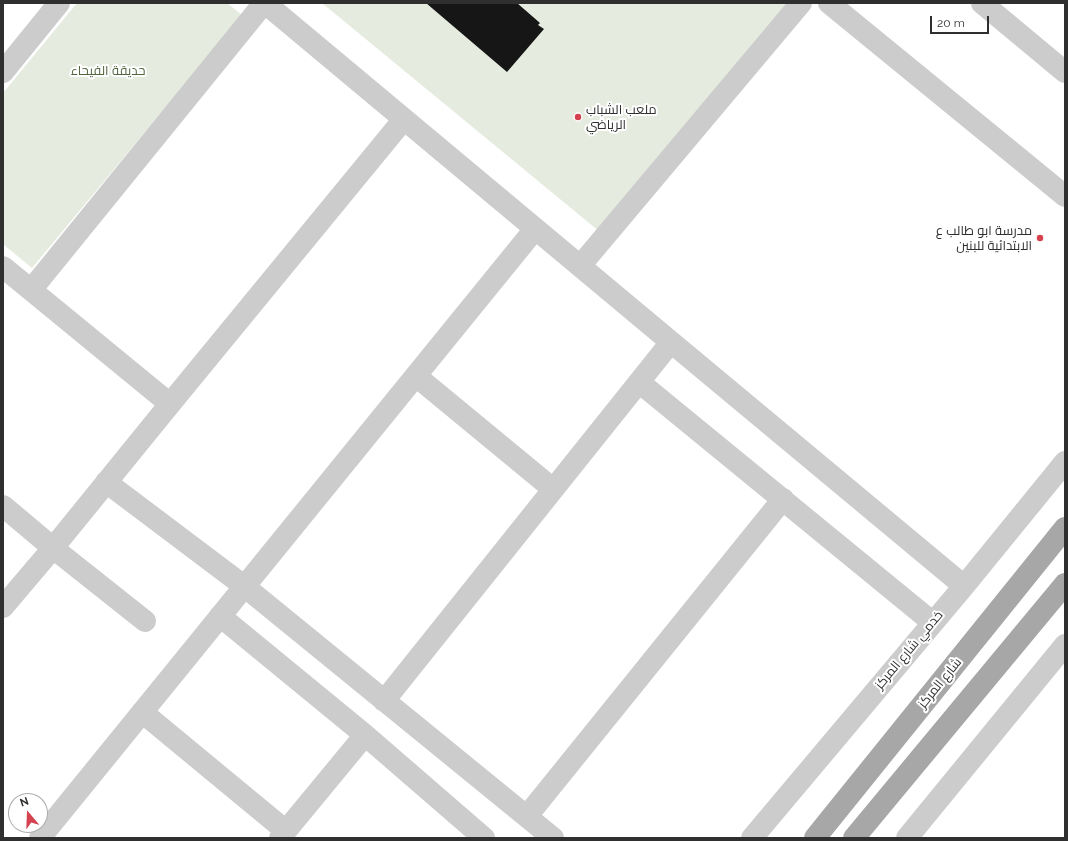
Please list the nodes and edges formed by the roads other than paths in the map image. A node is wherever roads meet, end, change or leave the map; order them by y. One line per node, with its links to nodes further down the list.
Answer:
1 (59, 3): 6 (street)
2 (265, 3): 8 (street); 13 (street)
3 (801, 3): 11 (street)
4 (829, 3): 9 (street)
5 (982, 3): 7 (street)
6 (3, 72)
7 (1065, 72)
8 (404, 119): 10 (street); 17 (street)
9 (1065, 196)
10 (535, 229): 11 (street); 15 (street)
11 (580, 266): 14 (street)
12 (3, 267): 13 (street)
13 (31, 290): 17 (street)
14 (671, 342): 16 (street); 27 (street)
15 (416, 376): 20 (street); 26 (street)
16 (639, 382): 20 (street); 21 (street)
17 (170, 404): 19 (street)
18 (1065, 462): 27 (street, خدمي شارع المركز)
19 (106, 482): 24 (street); 26 (street)
20 (553, 490): 33 (street)
21 (783, 499): 31 (street); 36 (street)
22 (3, 506): 24 (street)
23 (1065, 528): 42 (main road, شارع المركز)
24 (53, 548): 28 (street); 30 (street)
25 (1065, 584): 43 (main road)
26 (244, 586): 29 (street); 33 (street)
27 (964, 586): 31 (street, خدمي شارع المركز)
28 (3, 607)
29 (220, 616): 34 (street); 35 (street)
30 (145, 621)
31 (932, 622): 41 (street, خدمي شارع المركز)
32 (1065, 645): 44 (street)
33 (384, 701): 36 (street)
34 (142, 712): 37 (street); 38 (street)
35 (365, 735): 37 (street); 39 (street)
36 (527, 816): 40 (street)
37 (283, 835)
38 (40, 838)
39 (484, 838)
40 (553, 838)
41 (752, 838)
42 (815, 838)
43 (854, 838)
44 (907, 838)

